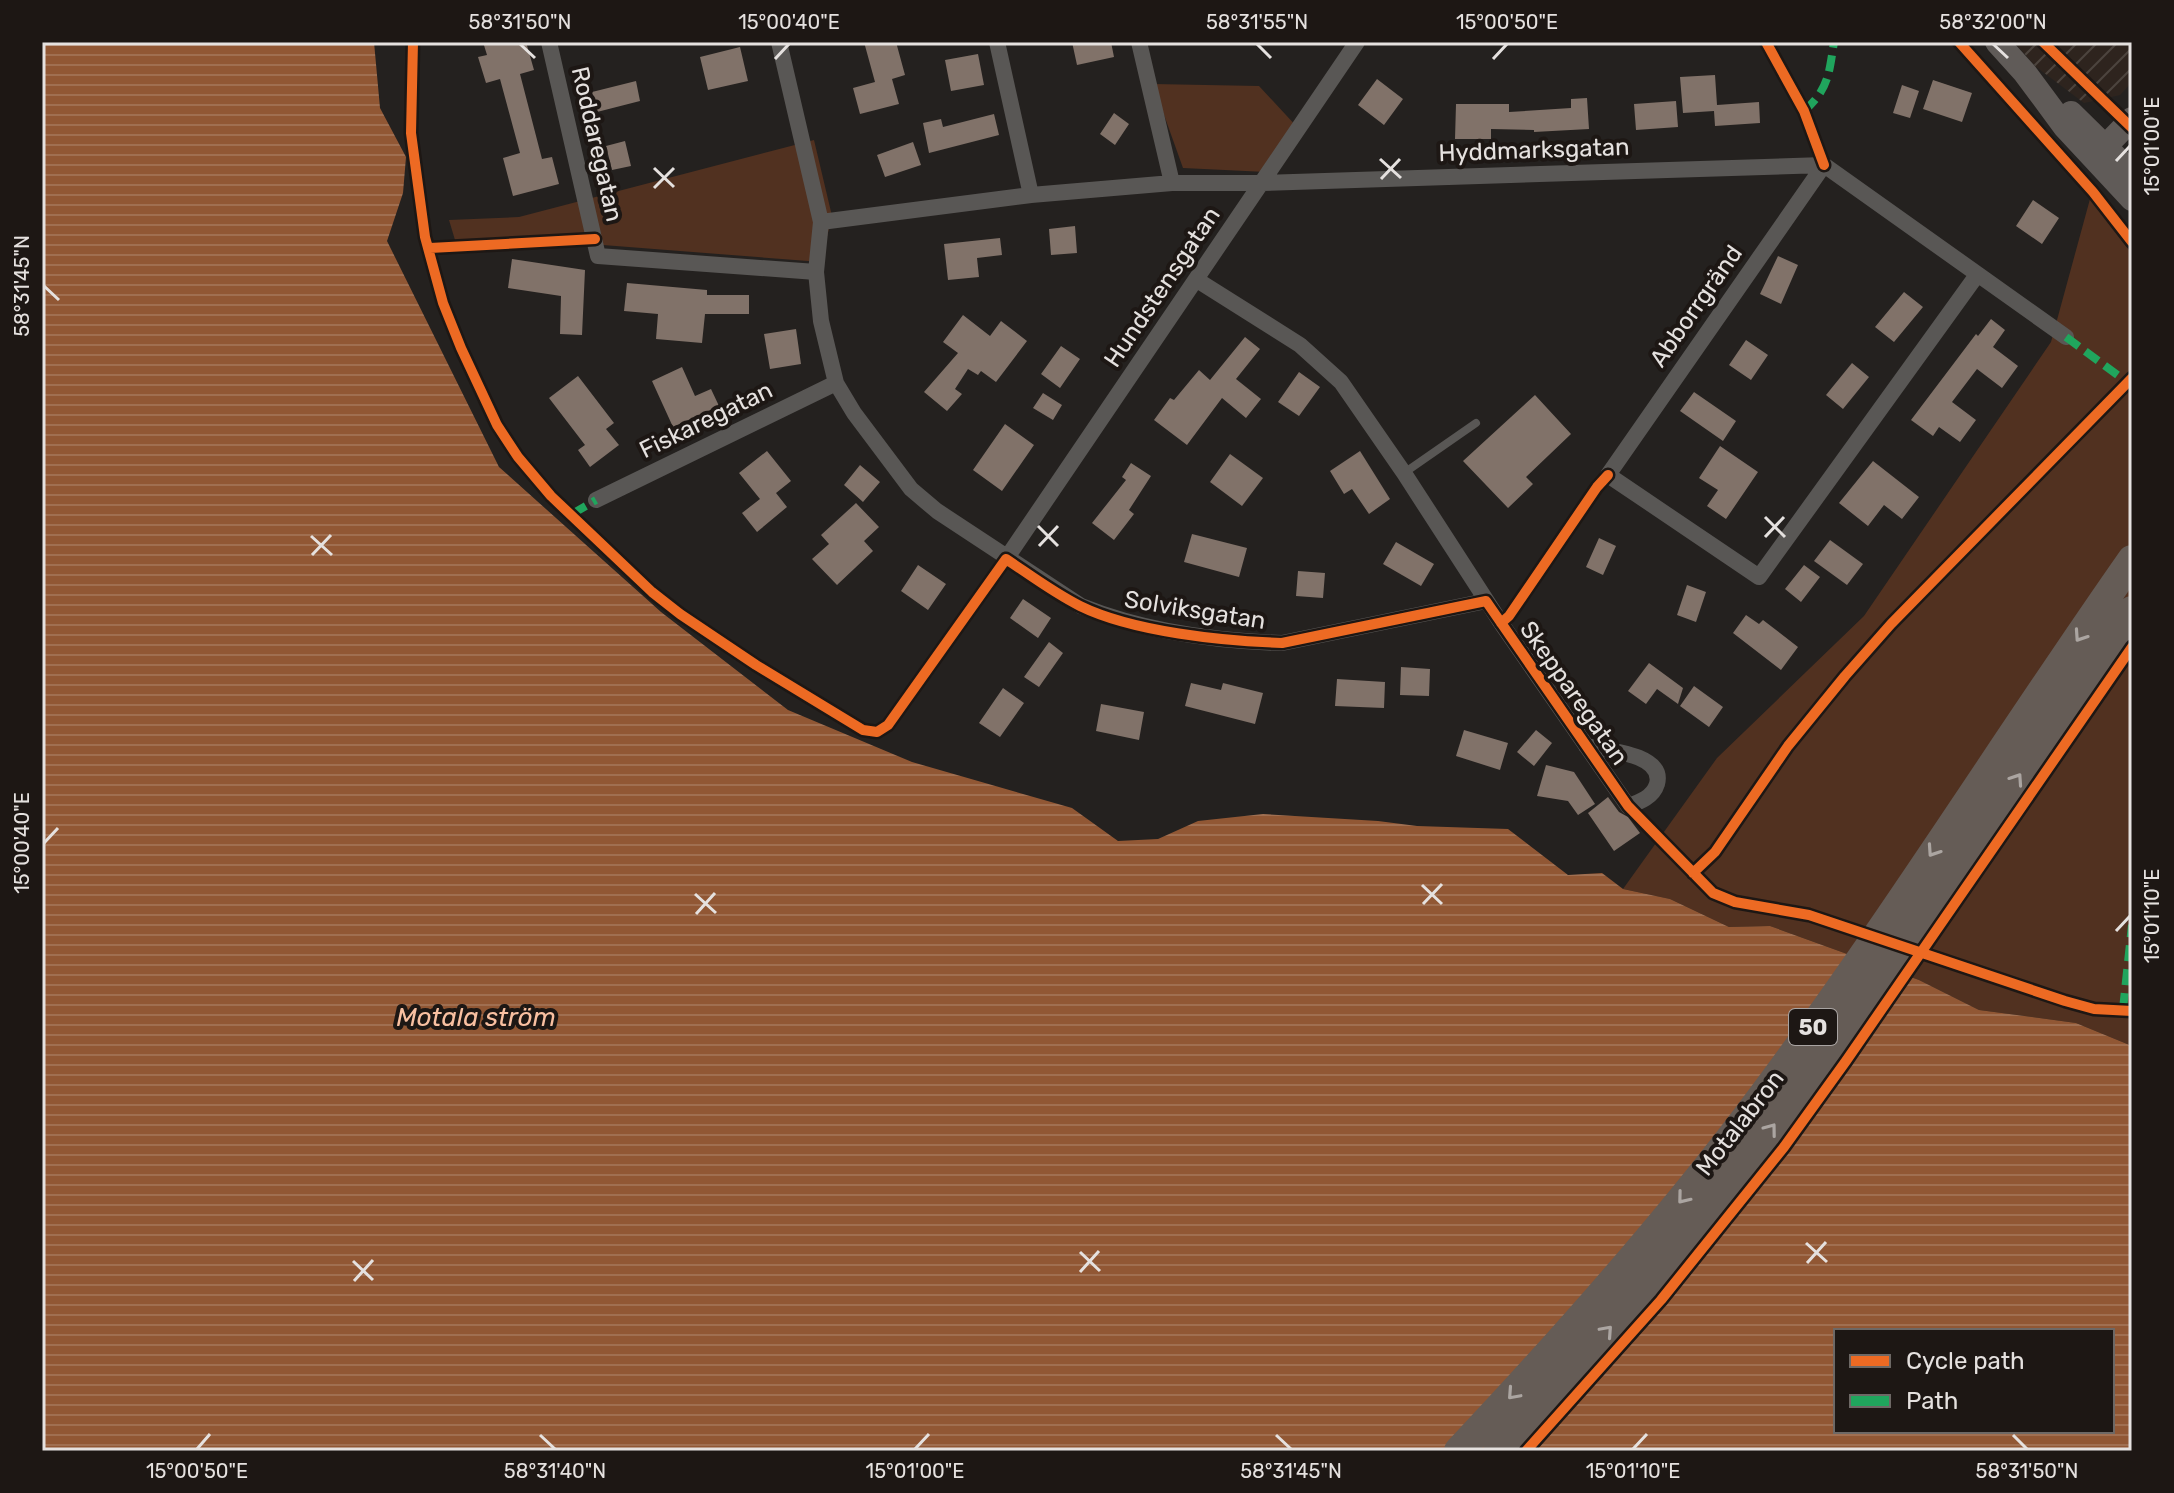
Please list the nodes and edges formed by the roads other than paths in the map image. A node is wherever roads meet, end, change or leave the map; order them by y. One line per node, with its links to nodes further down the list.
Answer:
1 (549, 42): 16 (street, Roddaregatan)
2 (779, 42): 15 (street, Solviksgatan)
3 (997, 42): 13 (street)
4 (1139, 42): 11 (street)
5 (1357, 42): 12 (street, Hundstensgatan)
6 (1997, 42): 8 (street)
7 (2132, 119): 8 (street)
8 (2100, 152): 10 (street); 14 (street)
9 (1824, 165): 12 (street, Hyddmarksgatan); 17 (street); 17 (street, Abborrgränd)
10 (2132, 173)
11 (1172, 183): 12 (street, Hyddmarksgatan); 13 (street, Hyddmarksgatan)
12 (1262, 183): 18 (street, Hundstensgatan)
13 (1031, 195): 15 (street, Hyddmarksgatan)
14 (2132, 199)
15 (821, 222): 16 (street, Solviksgatan)
16 (816, 272): 20 (street, Solviksgatan)
17 (1977, 275): 19 (street)
18 (1197, 280): 22 (street, Skepparegatan); 24 (street, Hundstensgatan)
19 (2066, 337)
20 (836, 383): 23 (street, Fiskaregatan); 24 (street, Solviksgatan)
21 (1476, 423): 22 (lane)
22 (1404, 473): 26 (street, Skepparegatan)
23 (596, 500)
24 (1006, 559): 26 (street, Solviksgatan)
25 (2128, 566): 29 (highway, Motalabron / 50, one-way to 29)
26 (1486, 601): 28 (street, Skepparegatan)
27 (2132, 611): 30 (highway, Motalabron / 50, one-way to 27)
28 (1586, 746): 28 (street, Skepparegatan)
29 (1459, 1451)
30 (1498, 1451)

